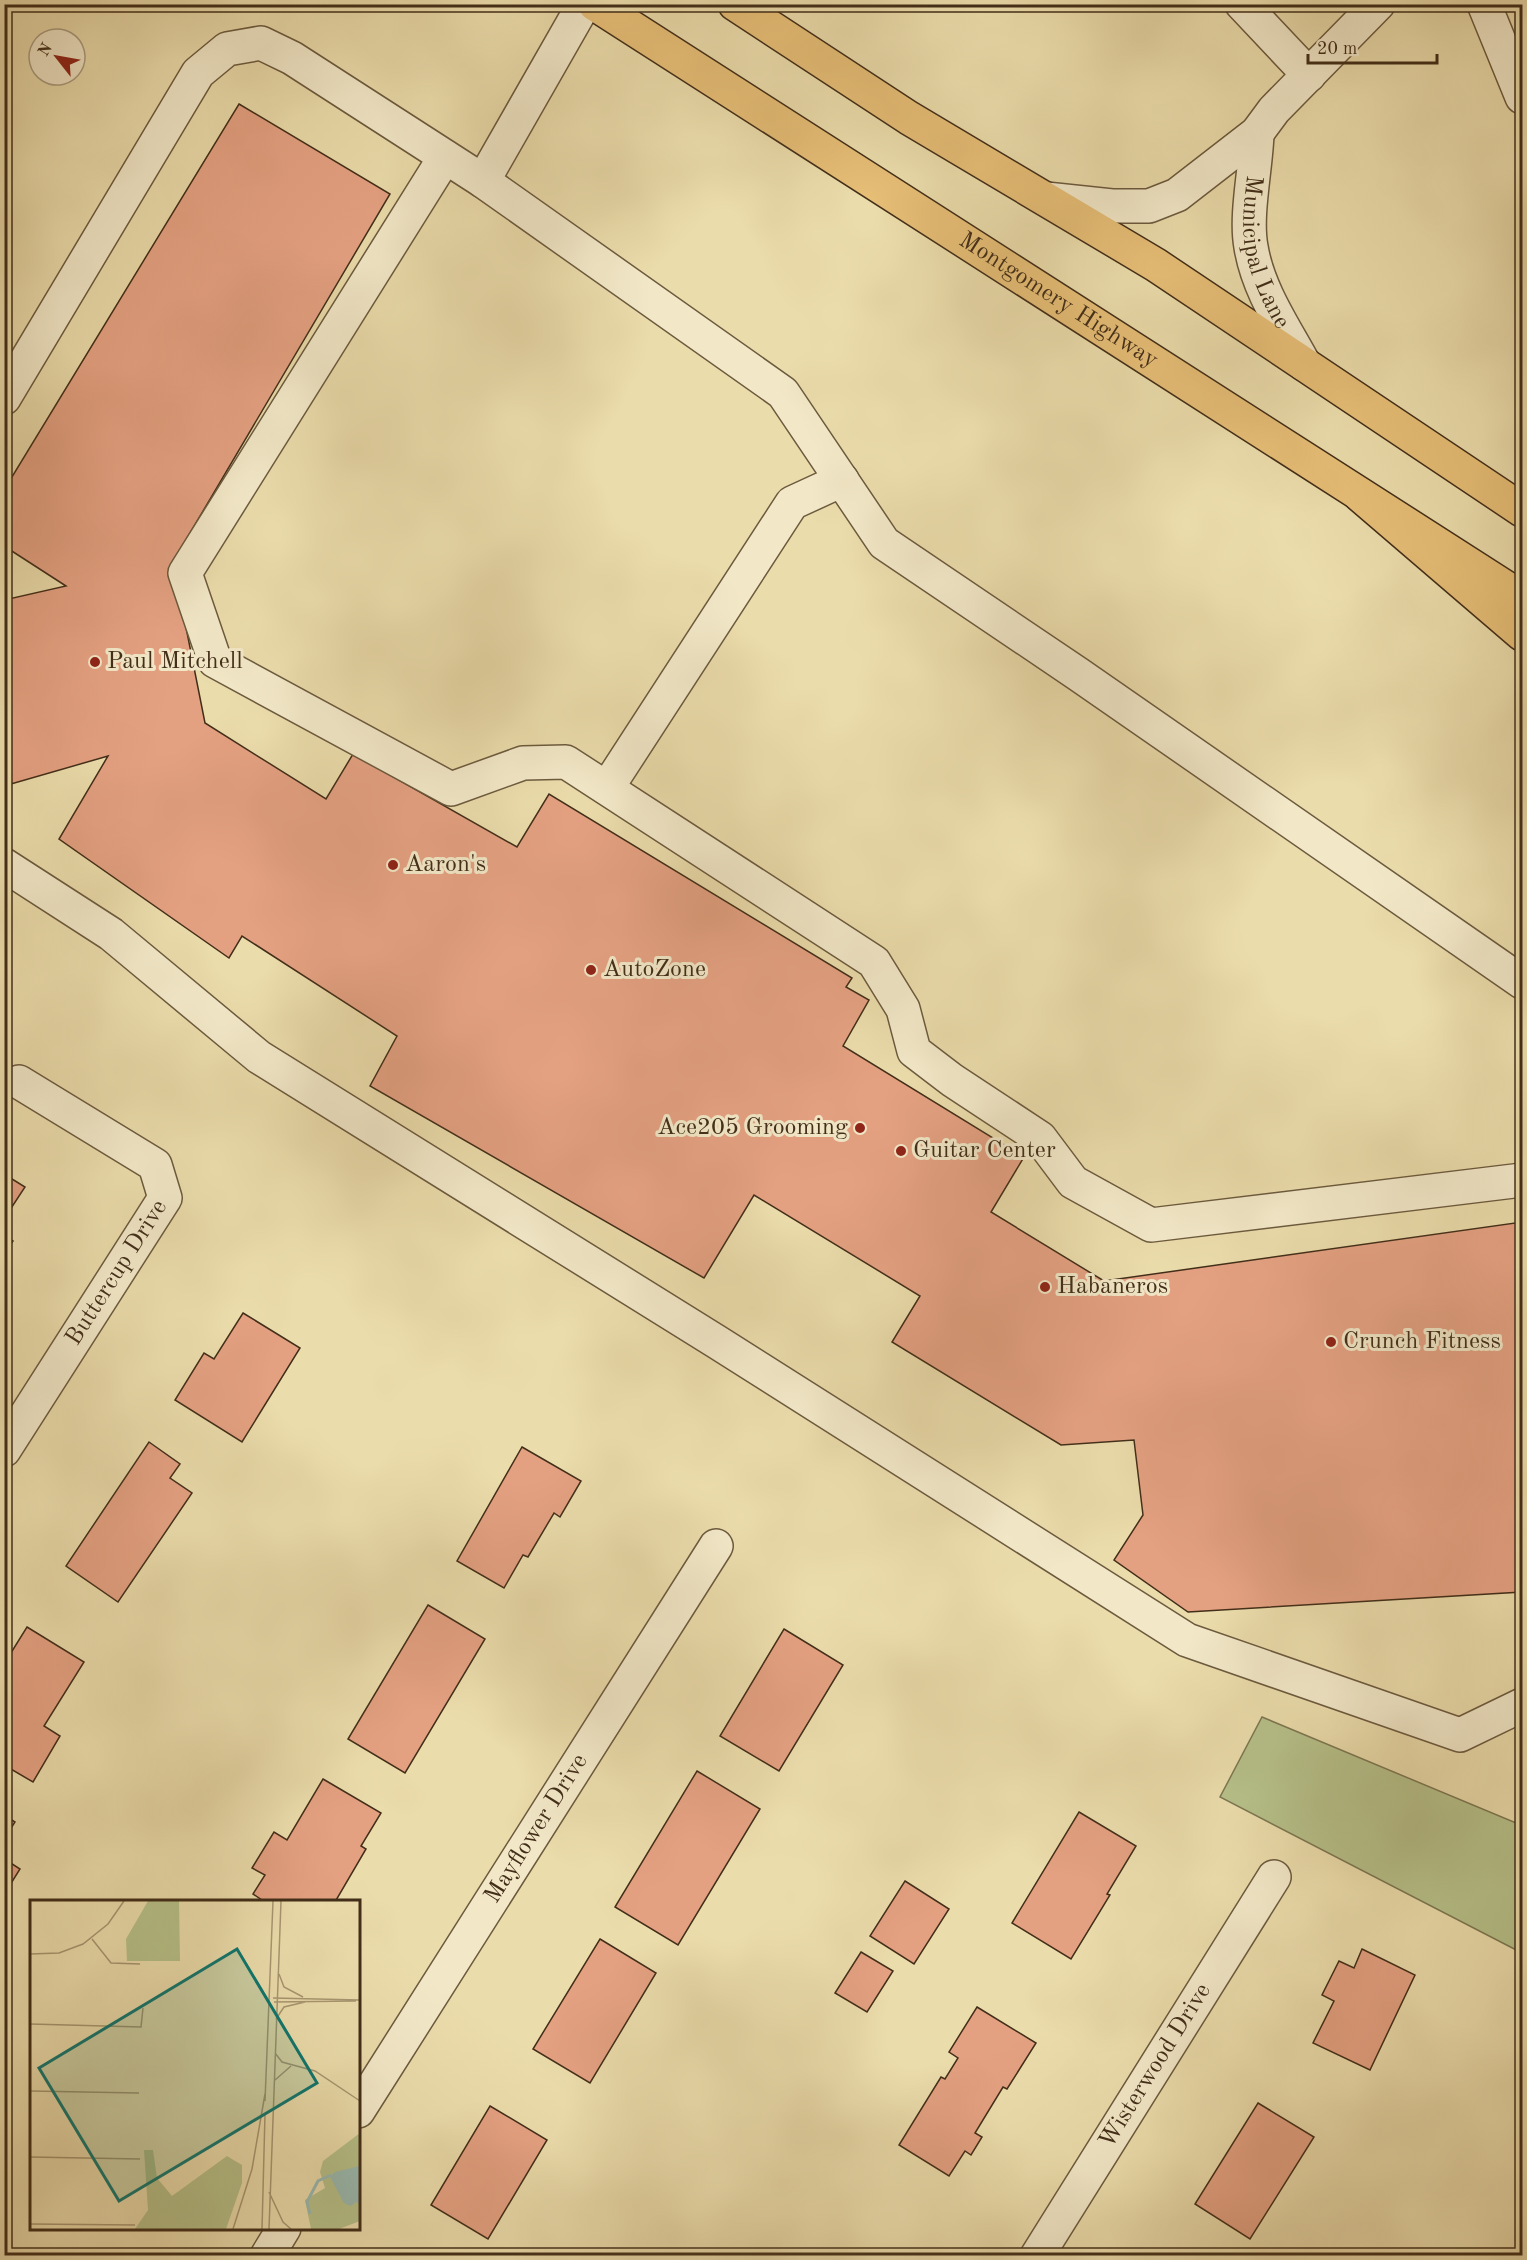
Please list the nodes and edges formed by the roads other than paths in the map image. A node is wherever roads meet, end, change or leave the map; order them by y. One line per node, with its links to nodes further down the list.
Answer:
1 (584, 4): 13 (street)
2 (595, 4): 18 (main road, Montgomery Highway)
3 (735, 4): 8 (main road)
4 (771, 4): 8 (main road)
5 (1242, 4): 9 (street)
6 (1378, 4): 9 (street, Municipal Lane)
7 (1484, 4): 10 (street)
8 (802, 48): 14 (main road)
9 (1309, 75): 11 (street, Municipal Lane)
10 (1522, 97)
11 (1257, 133): 14 (street, Municipal Lane); 15 (street, Municipal Lane)
12 (445, 157): 13 (street); 16 (street); 22 (street)
13 (483, 182): 17 (street)
14 (1046, 199): 15 (main road)
15 (1304, 364): 19 (main road)
16 (4, 398)
17 (842, 480): 22 (street); 24 (street)
18 (1360, 495): 20 (main road, Montgomery Highway); 21 (main road)
19 (1522, 510)
20 (1522, 598)
21 (1522, 634)
22 (607, 789): 26 (street)
23 (4, 865): 29 (street)
24 (1522, 982)
25 (19, 1082): 27 (street, Buttercup Drive)
26 (1522, 1180)
27 (4, 1450)
28 (716, 1546): 31 (street, Mayflower Drive)
29 (1522, 1705)
30 (1274, 1877): 34 (street, Wisterwood Drive)
31 (360, 2108)
32 (283, 2230): 33 (street)
33 (267, 2256)
34 (1037, 2256)

